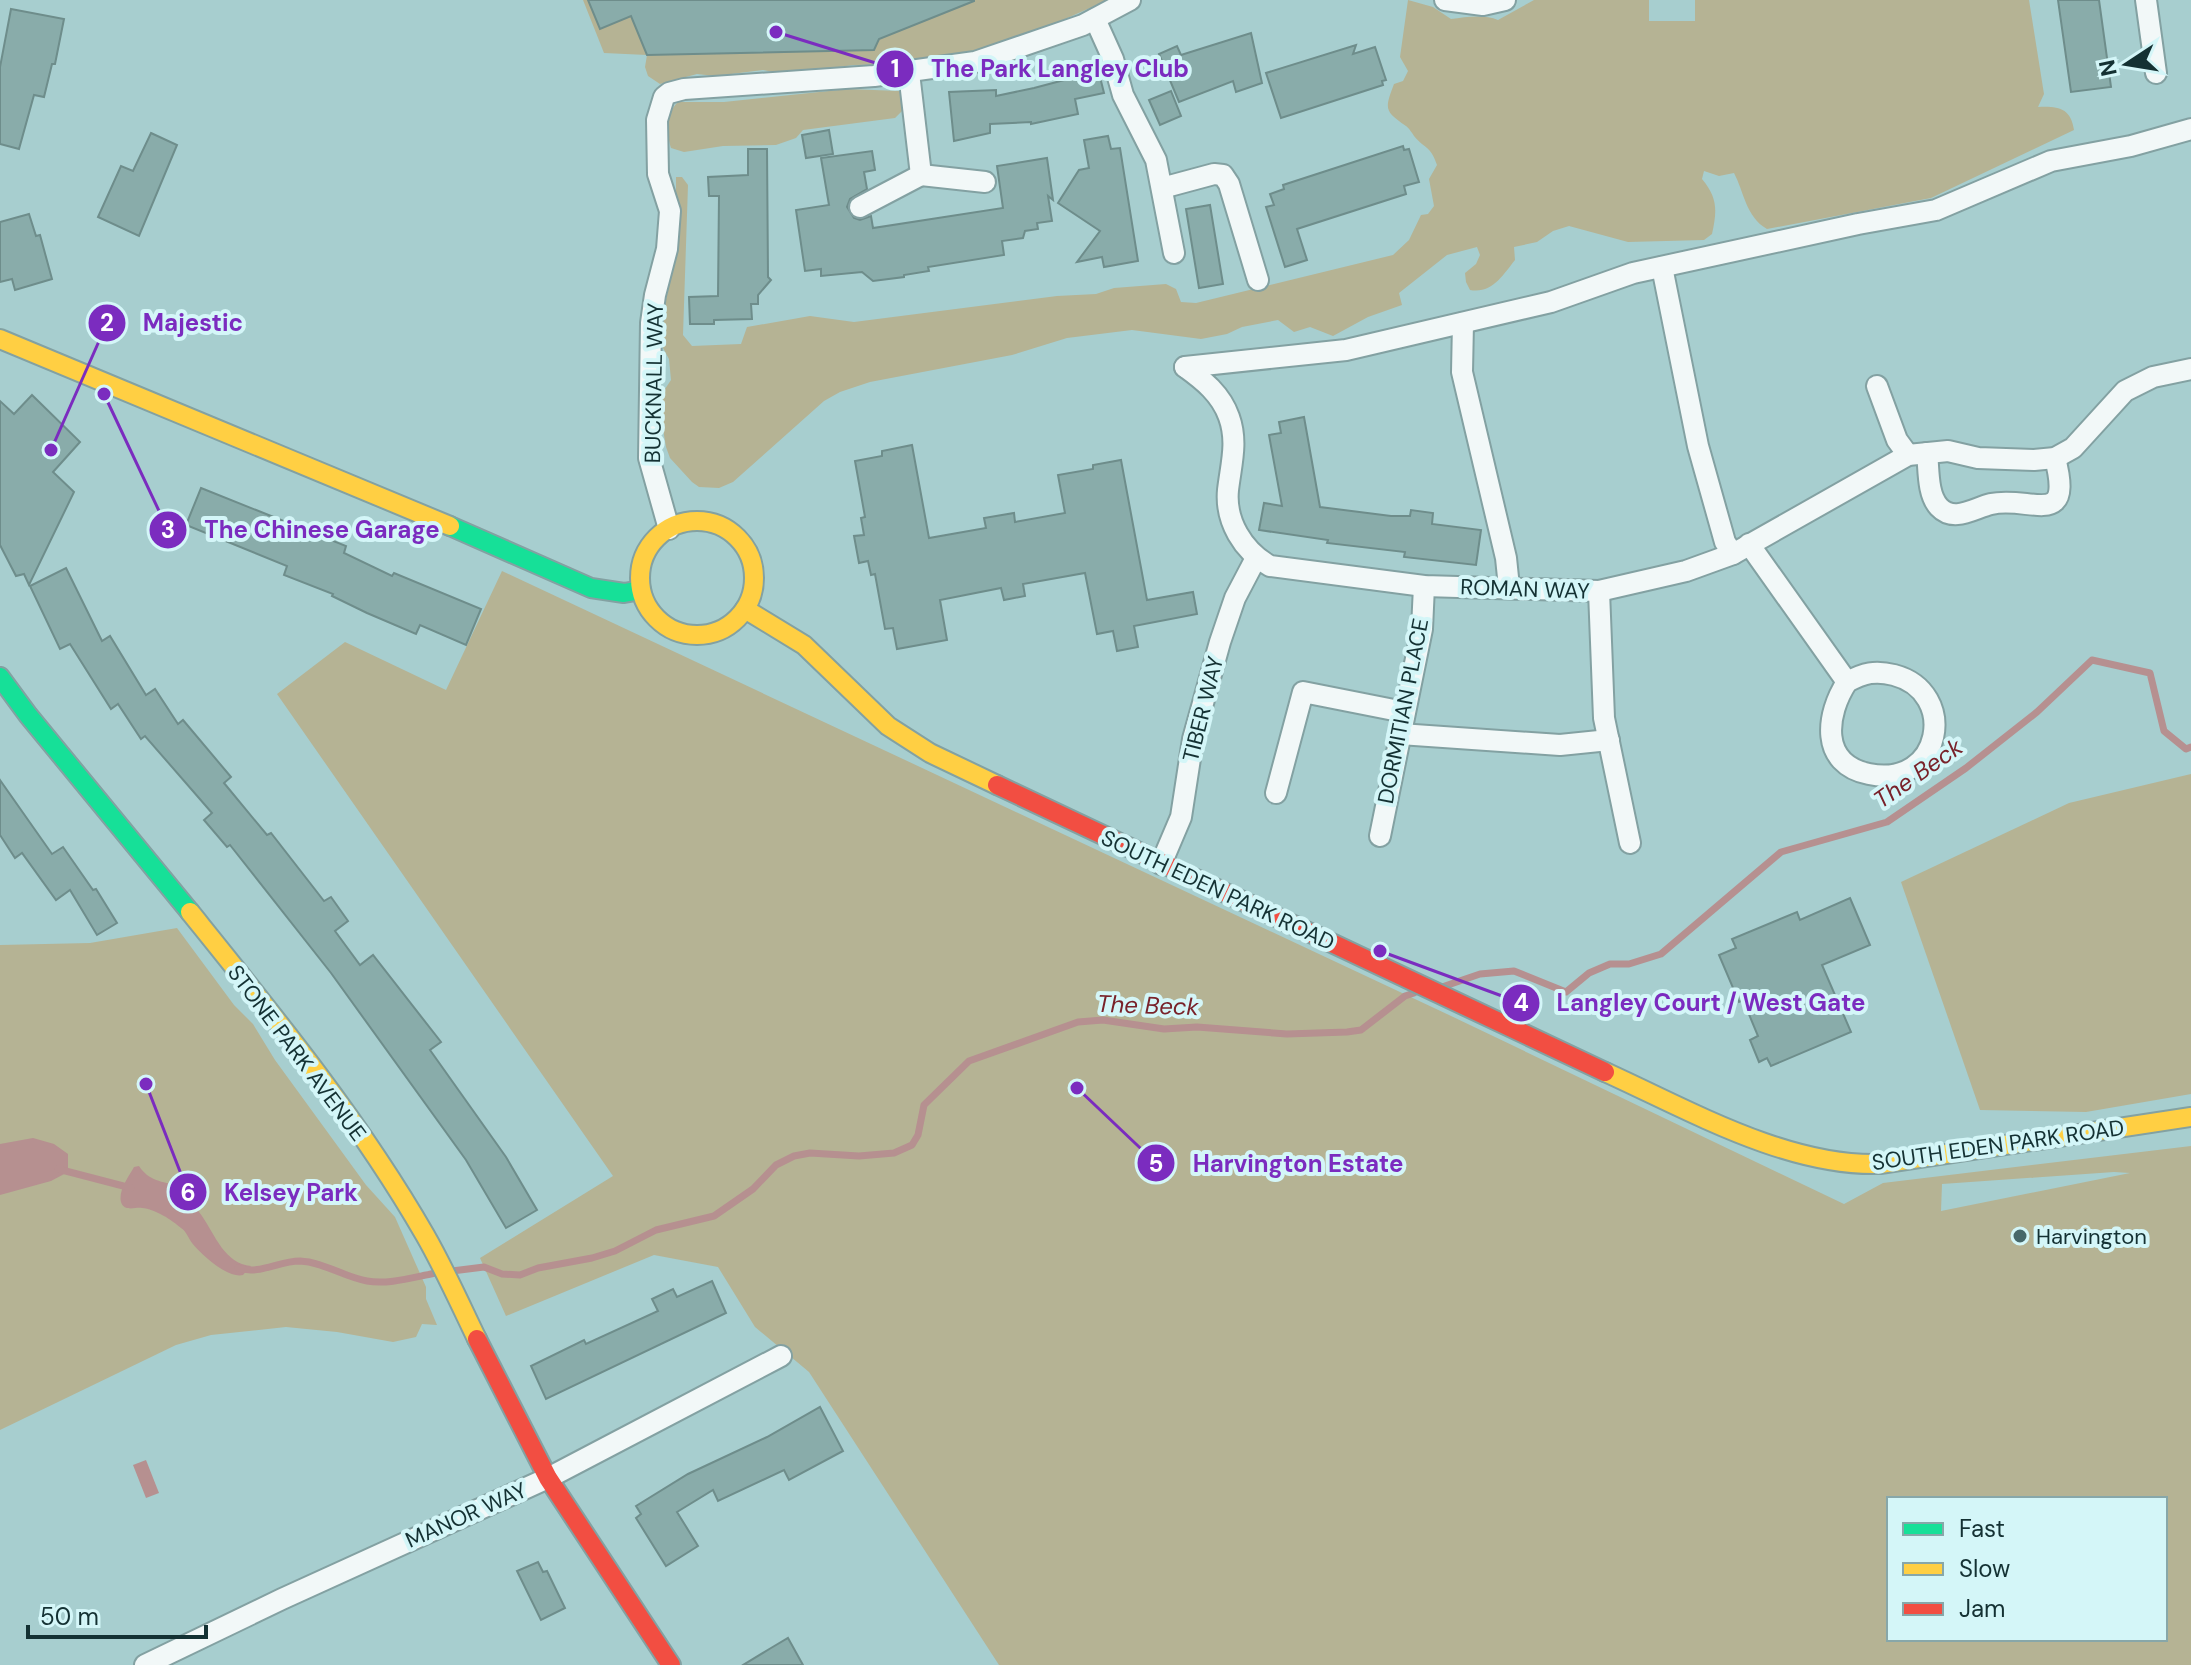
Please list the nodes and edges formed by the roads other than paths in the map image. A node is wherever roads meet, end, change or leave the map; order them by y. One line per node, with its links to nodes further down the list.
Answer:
1 (1130, 0): 5 (street, BUCKNALL WAY)
2 (1445, 0): 3 (street)
3 (1505, 0)
4 (2146, 0): 7 (street)
5 (1095, 19): 6 (street, BUCKNALL WAY); 11 (street)
6 (909, 73): 9 (street); 22 (street, BUCKNALL WAY)
7 (2156, 73)
8 (2191, 129): 14 (street)
9 (921, 175): 10 (street); 12 (street)
10 (985, 182)
11 (1162, 188): 13 (street); 15 (street)
12 (860, 207)
13 (1174, 253)
14 (1662, 267): 16 (street); 23 (street)
15 (1258, 280)
16 (1463, 323): 24 (street); 26 (street)
17 (0, 339): 27 (main road)
18 (2191, 369): 21 (street)
19 (1877, 386): 20 (street)
20 (1917, 454): 21 (street); 21 (street); 23 (street, ROMAN WAY)
21 (2055, 458)
22 (669, 529): 27 (main road); 29 (main road)
23 (1741, 549): 28 (street, ROMAN WAY); 31 (street)
24 (1256, 558): 25 (street, ROMAN WAY); 38 (street, TIBER WAY)
25 (1424, 586): 26 (street, ROMAN WAY); 32 (street, DORMITIAN PLACE)
26 (1509, 587): 28 (street, ROMAN WAY)
27 (641, 590): 29 (main road)
28 (1599, 591): 34 (street)
29 (745, 609): 38 (main road, SOUTH EDEN PARK ROAD)
30 (0, 677): 41 (main road, STONE PARK AVENUE)
31 (1847, 682): 31 (street)
32 (1404, 712): 33 (street, DORMITIAN PLACE); 35 (street)
33 (1400, 734): 34 (street); 36 (street, DORMITIAN PLACE)
34 (1609, 740): 37 (street)
35 (1276, 793)
36 (1380, 836)
37 (1630, 843)
38 (1161, 864): 39 (main road, SOUTH EDEN PARK ROAD)
39 (2191, 1117)
40 (781, 1356): 41 (street, MANOR WAY)
41 (548, 1478): 42 (street, MANOR WAY); 43 (main road, STONE PARK AVENUE)
42 (145, 1665)
43 (671, 1665)

